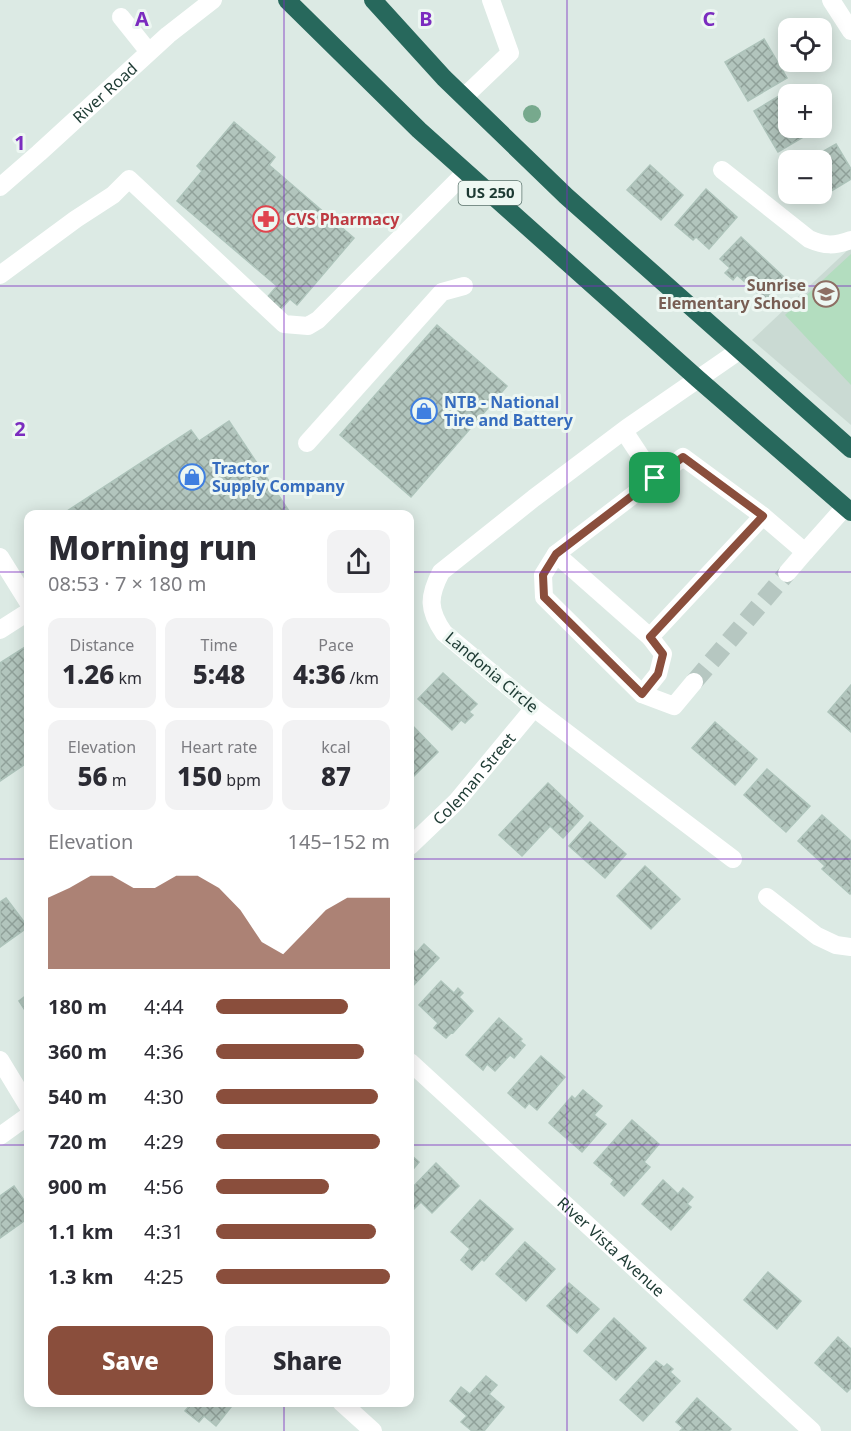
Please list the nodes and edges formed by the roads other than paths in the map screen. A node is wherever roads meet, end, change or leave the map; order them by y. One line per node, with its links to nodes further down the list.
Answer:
1 (213, 0): 8 (street, River Road)
2 (287, 0): 11 (highway, US 250)
3 (373, 0): 9 (highway, US 250)
4 (491, 0): 9 (street)
5 (831, 0): 7 (street)
6 (121, 17): 8 (street)
7 (851, 31)
8 (149, 52): 12 (street, River Road)
9 (464, 97): 16 (highway, US 250)
10 (722, 170): 13 (street)
11 (466, 172): 14 (street); 17 (highway, US 250)
12 (0, 187)
13 (851, 240)
14 (0, 275)
15 (464, 286): 19 (street)
16 (740, 350): 17 (street, Landonia Circle); 20 (highway, US 250)
17 (698, 379): 18 (street, Landonia Circle); 22 (highway, US 250)
18 (624, 431): 21 (street); 34 (street, Landonia Circle)
19 (307, 443)
20 (851, 448)
21 (655, 478): 23 (street); 25 (street)
22 (848, 510): 24 (street)
23 (763, 516): 24 (street); 31 (street)
24 (805, 552): 27 (street)
25 (556, 554): 31 (street); 33 (street)
26 (0, 557): 28 (street)
27 (788, 573)
28 (24, 596)
29 (24, 615): 30 (street)
30 (0, 630)
31 (650, 637): 33 (street)
32 (694, 682): 33 (street)
33 (642, 694)
34 (534, 708): 35 (street, Coleman Street); 36 (street, Landonia Circle)
35 (414, 842)
36 (733, 859)
37 (766, 897): 38 (street)
38 (851, 947)
39 (0, 1060): 41 (street)
40 (414, 1066): 46 (street, River Vista Avenue)
41 (24, 1099)
42 (24, 1119): 43 (street)
43 (0, 1136)
44 (347, 1407): 45 (street)
45 (373, 1431)
46 (812, 1431)

